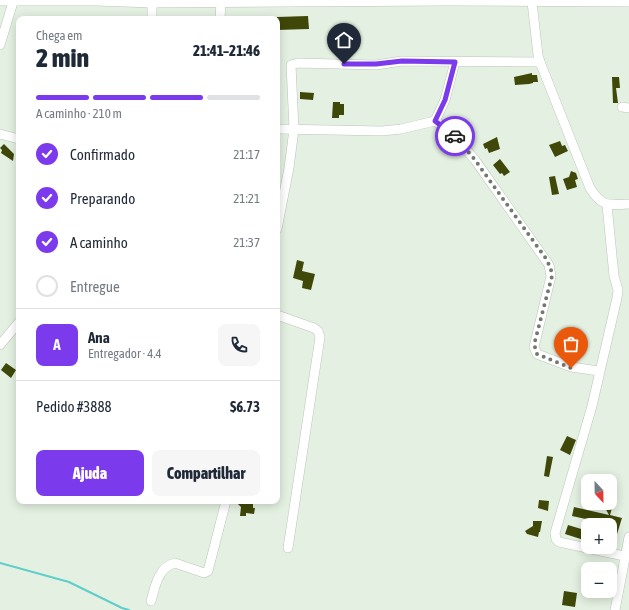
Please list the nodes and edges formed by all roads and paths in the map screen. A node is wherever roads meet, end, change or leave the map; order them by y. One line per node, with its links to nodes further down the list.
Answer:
1 (0, 1): 5 (street)
2 (24, 1): 5 (street); 9 (street)
3 (315, 1): 6 (street); 7 (street)
4 (543, 1): 7 (street); 8 (street)
5 (13, 2): 12 (street)
6 (221, 2): 9 (street); 11 (street)
7 (532, 2): 14 (street)
8 (629, 2)
9 (152, 3): 10 (street)
10 (152, 16)
11 (220, 16)
12 (0, 45)
13 (455, 62): 14 (street); 15 (street); 17 (street)
14 (540, 62): 21 (street)
15 (435, 121): 17 (street); 26 (street)
16 (280, 129): 17 (street)
17 (294, 129): 22 (street)
18 (0, 134): 19 (street)
19 (16, 138)
20 (629, 204): 21 (street)
21 (607, 205): 26 (street)
22 (280, 214)
23 (280, 316): 29 (street)
24 (16, 326): 25 (street)
25 (0, 345)
26 (599, 371): 30 (street)
27 (225, 504): 31 (street)
28 (629, 537): 30 (street)
29 (288, 548)
30 (627, 556): 32 (street)
31 (151, 601)
32 (615, 610)

